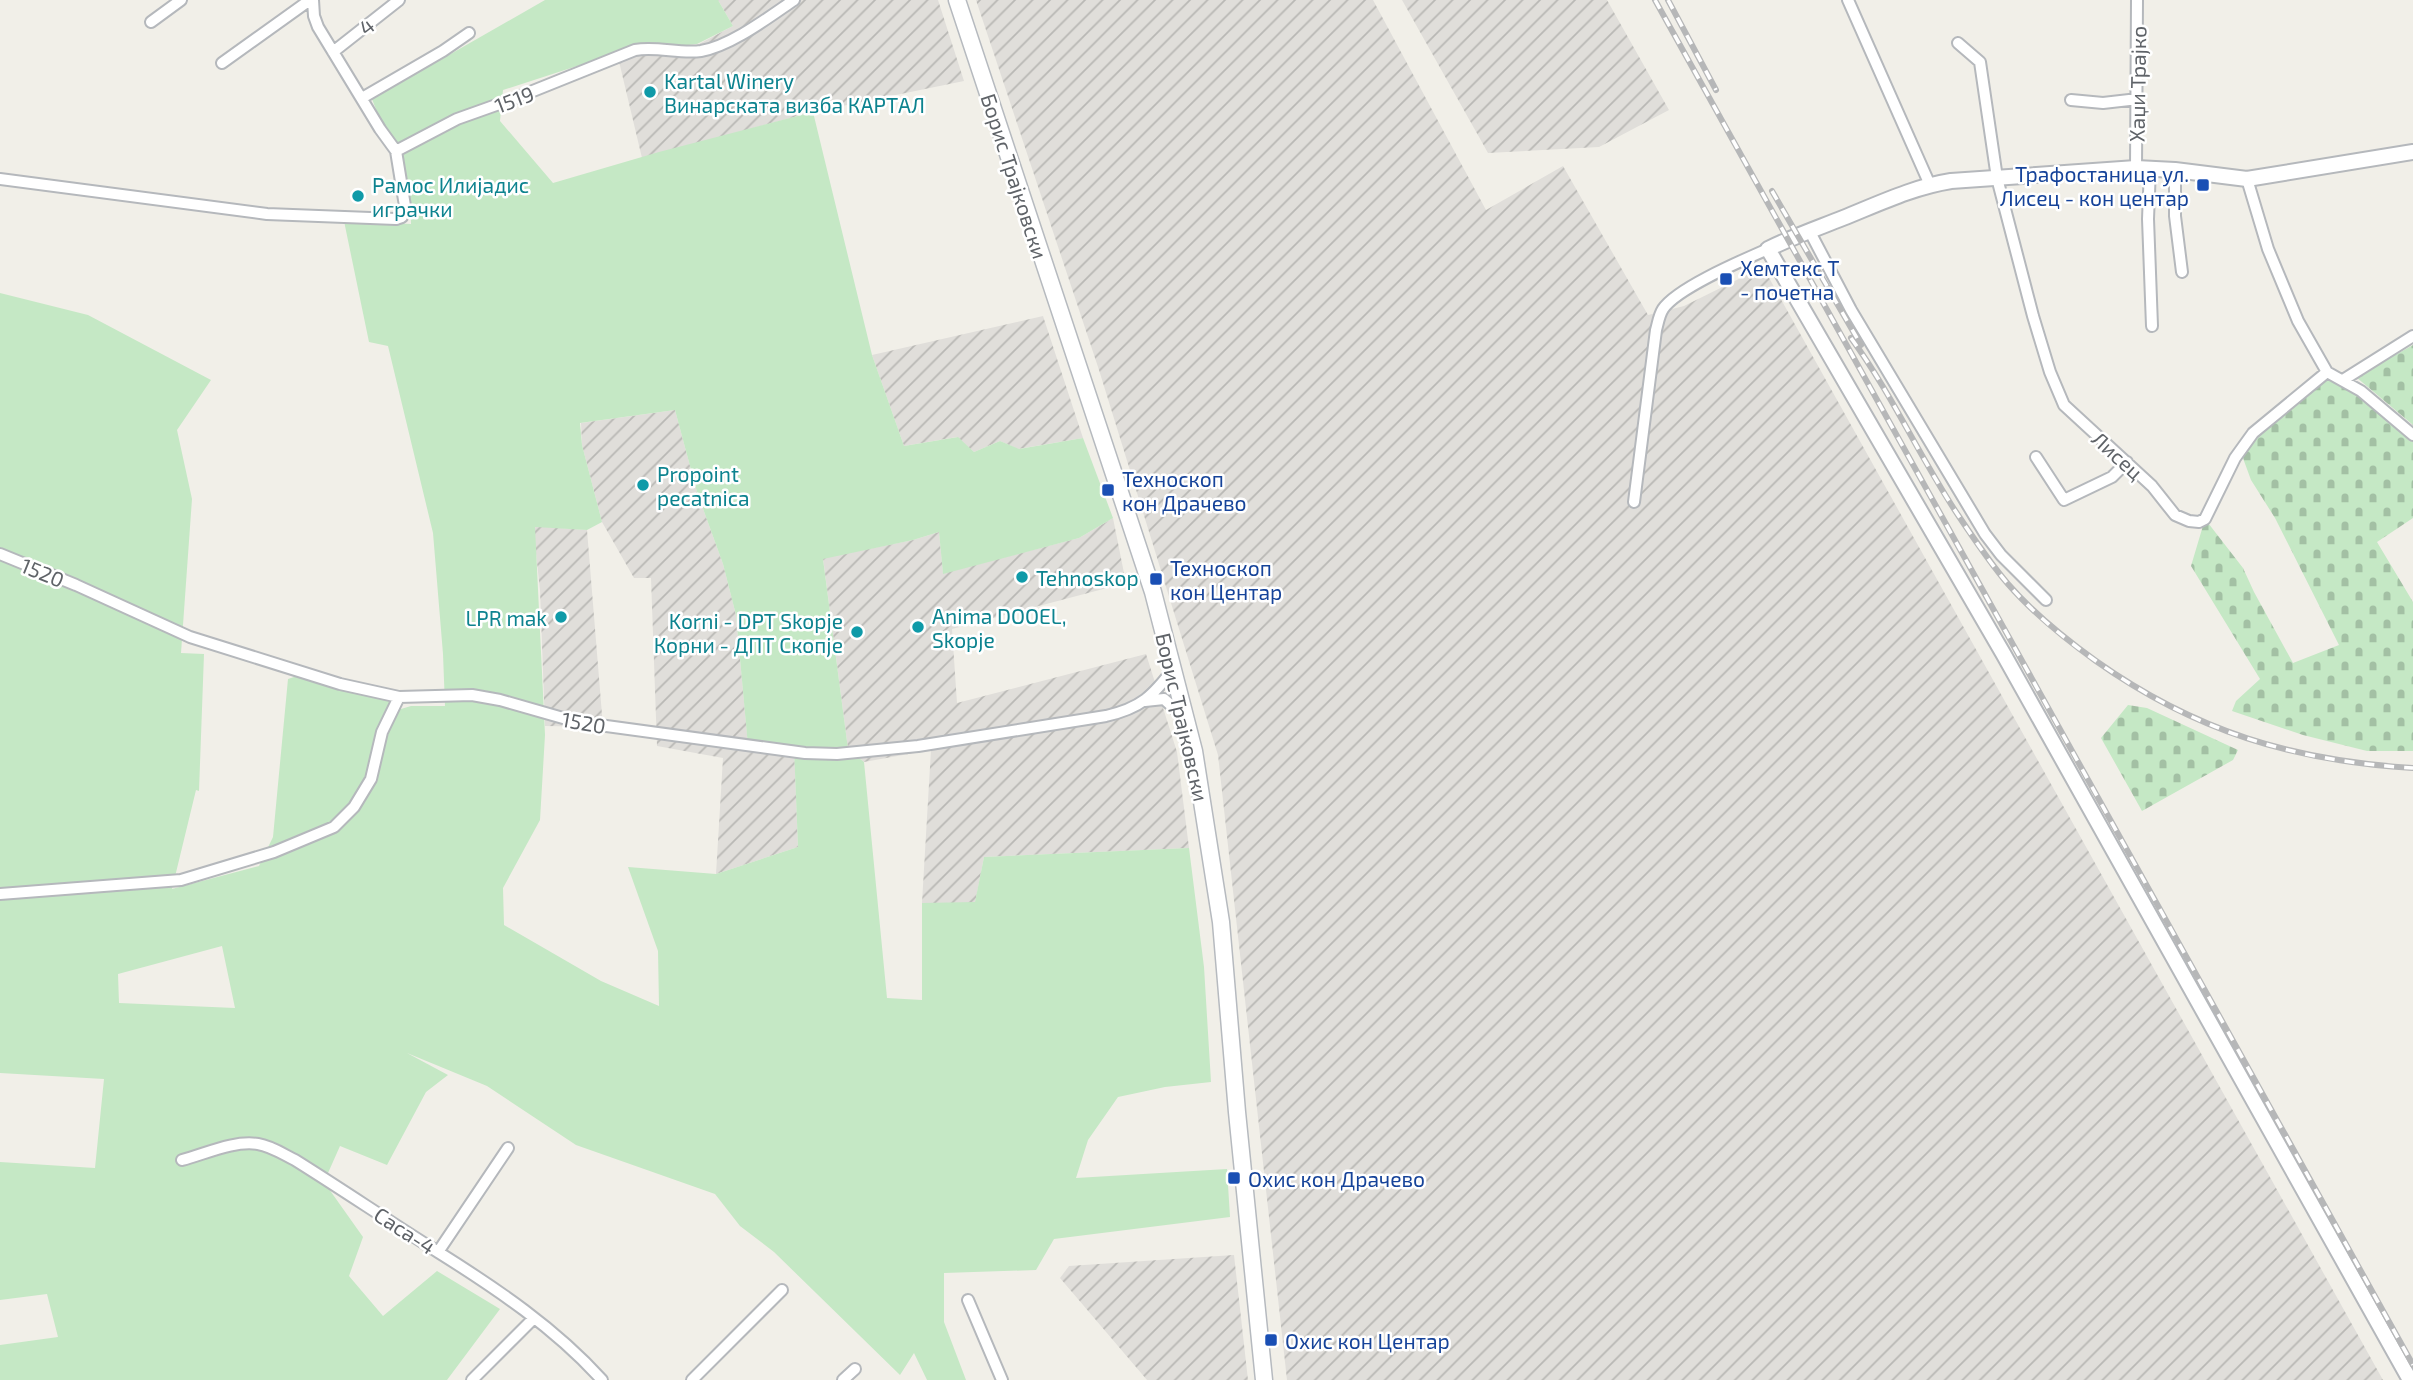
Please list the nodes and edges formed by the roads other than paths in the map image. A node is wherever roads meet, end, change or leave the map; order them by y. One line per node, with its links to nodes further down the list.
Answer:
1 (181, 0): 8 (street)
2 (312, 0): 11 (street); 12 (street)
3 (399, 0): 11 (street, 4)
4 (794, 0): 16 (street, 1519)
5 (957, 0): 37 (main road, Борис Трајковски)
6 (1848, 0): 23 (street)
7 (2137, 0): 14 (street, Хаџи Трајко)
8 (151, 22)
9 (469, 33): 13 (street)
10 (1958, 43): 20 (street, Лисец)
11 (333, 52): 13 (street)
12 (222, 63)
13 (362, 98): 16 (street)
14 (2138, 99): 15 (street); 18 (street, Хаџи Трајко)
15 (2071, 100)
16 (396, 151): 21 (street)
17 (2413, 152): 22 (street)
18 (2143, 168): 19 (street); 20 (street); 27 (street, Хаџи Трајко)
19 (2175, 170): 22 (street); 26 (street)
20 (1997, 178): 23 (street); 33 (street, Лисец)
21 (0, 179)
22 (2247, 179): 29 (street)
23 (1930, 185): 24 (street)
24 (1810, 232): 25 (street); 36 (street)
25 (1768, 249): 34 (street); 55 (street)
26 (2182, 272)
27 (2152, 326)
28 (2413, 337): 30 (street)
29 (2327, 372): 30 (street); 33 (street, Лисец)
30 (2343, 380): 31 (street)
31 (2413, 435)
32 (2036, 457): 33 (street)
33 (2127, 462)
34 (1634, 502)
35 (0, 554): 38 (street, 1520)
36 (2046, 600)
37 (1174, 668): 39 (street, 1520); 40 (main road, Борис Трајковски)
38 (399, 697): 39 (street, 1520); 41 (street)
39 (1145, 701): 40 (street)
40 (1187, 720): 54 (main road, Борис Трајковски)
41 (0, 894)
42 (508, 1148): 44 (street)
43 (182, 1160): 44 (street, Саса-4)
44 (438, 1252): 47 (street, Саса-4)
45 (782, 1290): 51 (street)
46 (968, 1300): 53 (street)
47 (534, 1318): 49 (street); 50 (street, Саса-4)
48 (855, 1369): 52 (street)
49 (472, 1380)
50 (602, 1380)
51 (692, 1380)
52 (843, 1380)
53 (1002, 1380)
54 (1264, 1380)
55 (2410, 1380)

